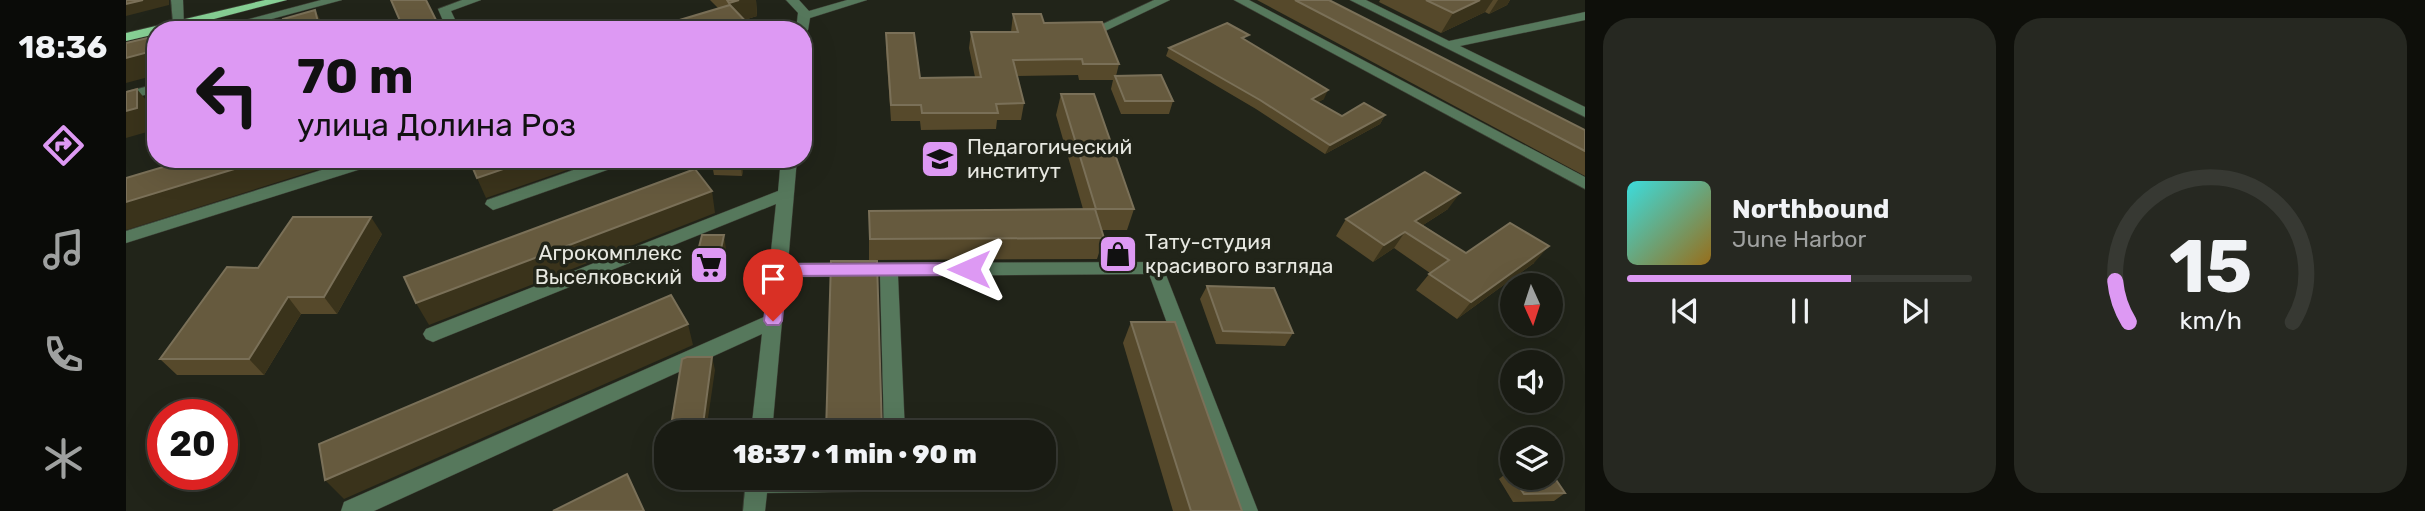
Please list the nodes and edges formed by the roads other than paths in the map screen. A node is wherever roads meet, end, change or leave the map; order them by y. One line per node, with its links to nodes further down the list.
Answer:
1 (177, 0): 11 (street)
2 (281, 0): 12 (main road)
3 (336, 0): 13 (street)
4 (475, 0): 14 (street)
5 (792, 0): 15 (street)
6 (861, 0): 16 (street)
7 (1164, 0): 17 (street)
8 (1240, 0): 29 (street)
9 (1356, 0): 20 (street)
10 (1585, 16): 20 (street)
11 (179, 21)
12 (192, 21)
13 (251, 21)
14 (450, 21)
15 (802, 21)
16 (812, 21)
17 (1096, 30)
18 (147, 32): 19 (main road)
19 (126, 37)
20 (1447, 45): 25 (street)
21 (147, 46): 22 (street)
22 (126, 51)
23 (147, 90): 24 (street)
24 (126, 96)
25 (1585, 113)
26 (346, 168): 32 (street)
27 (596, 168): 31 (street)
28 (788, 168): 30 (street)
29 (1585, 184)
30 (786, 194): 33 (street); 36 (street)
31 (493, 204)
32 (126, 237)
33 (778, 270): 34 (street); 35 (street)
34 (889, 270): 38 (street); 42 (street)
35 (773, 321): 37 (street); 41 (street)
36 (433, 334)
37 (763, 420)
38 (895, 420)
39 (755, 490): 40 (street)
40 (751, 509)
41 (352, 510)
42 (1247, 511)

